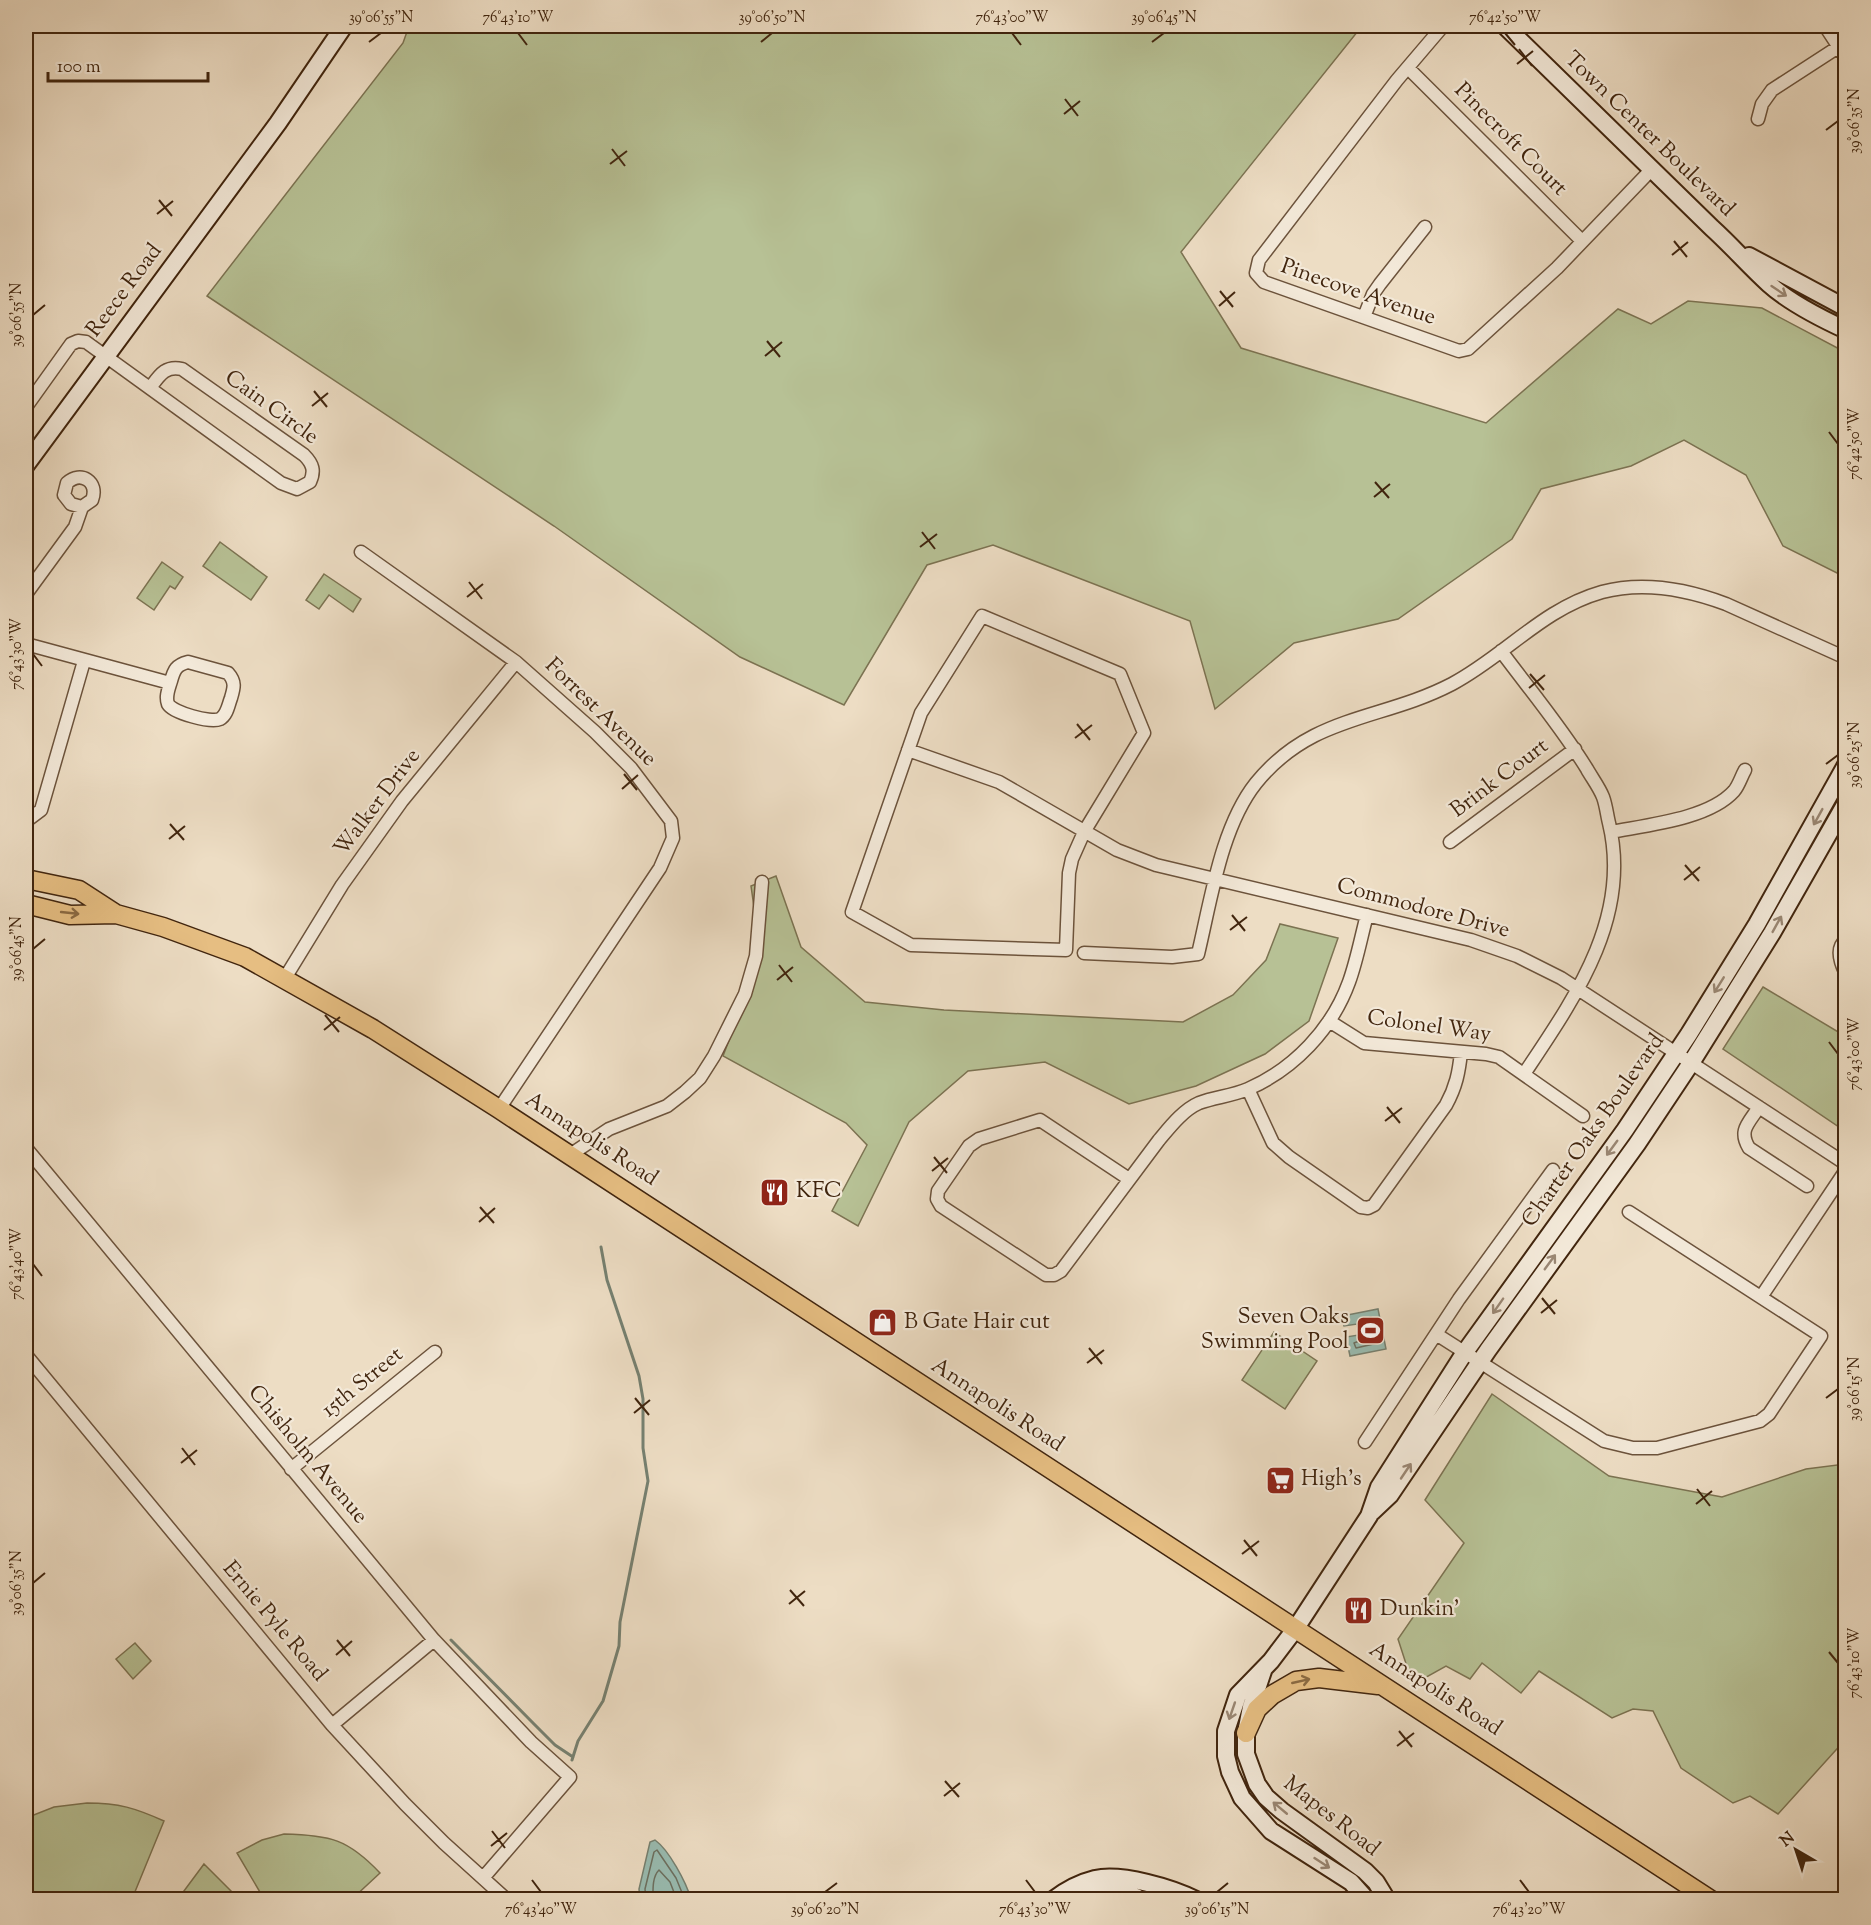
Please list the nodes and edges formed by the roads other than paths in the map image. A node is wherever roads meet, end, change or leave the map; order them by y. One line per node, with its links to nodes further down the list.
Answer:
1 (344, 26): 16 (street, Reece Road)
2 (1443, 26): 7 (street, Pinecove Avenue)
3 (1505, 26): 9 (street, Town Center Boulevard)
4 (1825, 26): 5 (street)
5 (1842, 44): 6 (street); 8 (street)
6 (1845, 58)
7 (1408, 68): 11 (street, Pinecroft Court); 14 (street, Pinecove Avenue)
8 (1758, 119)
9 (1652, 169): 11 (street, Pinecove Avenue); 12 (street, Town Center Boulevard)
10 (1425, 226): 14 (street)
11 (1582, 241): 14 (street, Pinecove Avenue)
12 (1737, 250): 13 (street, Town Center Boulevard); 15 (street, Town Center Boulevard, one-way to 15)
13 (1845, 308)
14 (1364, 317)
15 (1845, 330)
16 (105, 356): 17 (street, Cain Circle); 18 (street, Cain Circle); 19 (street, Reece Road)
17 (150, 388): 17 (street, Cain Circle)
18 (26, 407)
19 (26, 465)
20 (82, 507): 22 (street)
21 (361, 552): 27 (street, Forrest Avenue)
22 (26, 594)
23 (26, 644): 26 (street)
24 (1501, 651): 25 (street); 29 (street); 38 (street)
25 (1845, 658)
26 (84, 660): 28 (street); 34 (street)
27 (516, 662): 47 (street, Walker Drive); 56 (street, Forrest Avenue)
28 (170, 683): 28 (street)
29 (1575, 749): 36 (street); 37 (street, Brink Court)
30 (908, 750): 35 (street, Commodore Drive); 35 (street); 35 (street)
31 (1845, 765): 51 (street, Charter Oaks Boulevard, one-way to 51)
32 (1744, 770): 36 (street)
33 (1845, 803): 52 (street, Charter Oaks Boulevard, one-way to 33)
34 (26, 818)
35 (1084, 832): 38 (street, Commodore Drive)
36 (1611, 832): 48 (street)
37 (1450, 842)
38 (1217, 878): 43 (street, Commodore Drive); 45 (street)
39 (26, 879): 42 (main road, Annapolis Road)
40 (762, 882): 59 (street)
41 (26, 904): 42 (main road, Annapolis Road, one-way to 42)
42 (116, 914): 47 (main road, Annapolis Road)
43 (1367, 915): 48 (street, Commodore Drive); 49 (street)
44 (1845, 940): 46 (street)
45 (1084, 952)
46 (1845, 974)
47 (285, 978): 56 (main road, Annapolis Road)
48 (1578, 988): 51 (street, Commodore Drive); 53 (street)
49 (1329, 1021): 50 (street, Colonel Way); 54 (street)
50 (1461, 1052): 53 (street, Colonel Way); 54 (street)
51 (1677, 1053): 52 (street, Commodore Drive); 69 (street, Charter Oaks Boulevard, one-way to 69)
52 (1691, 1063): 55 (street, Commodore Drive); 71 (street, Charter Oaks Boulevard, one-way to 52)
53 (1524, 1074): 57 (street, Colonel Way)
54 (1248, 1089): 63 (street)
55 (1759, 1107): 60 (street, Commodore Drive); 64 (street)
56 (499, 1109): 59 (main road, Annapolis Road)
57 (1583, 1116)
58 (26, 1148): 73 (street, Chisholm Avenue)
59 (570, 1155): 75 (main road, Annapolis Road)
60 (1845, 1164)
61 (1553, 1170): 67 (street)
62 (1845, 1170): 66 (street)
63 (1129, 1179): 63 (street)
64 (1807, 1186)
65 (1629, 1212): 66 (street)
66 (1761, 1297): 71 (street)
67 (1436, 1334): 69 (street); 72 (street)
68 (435, 1352): 73 (street, 15th Street)
69 (1465, 1352): 71 (street); 74 (street, Charter Oaks Boulevard)
70 (26, 1355): 79 (street, Ernie Pyle Road)
71 (1480, 1362): 74 (street, Charter Oaks Boulevard, one-way to 71)
72 (1365, 1442)
73 (291, 1469): 76 (street, Chisholm Avenue)
74 (1369, 1516): 75 (street, Charter Oaks Boulevard)
75 (1296, 1628): 77 (street, Mapes Road); 78 (main road, Annapolis Road)
76 (434, 1640): 79 (street); 81 (street, Chisholm Avenue)
77 (1265, 1665): 80 (street, Mapes Road); 89 (street, Mapes Road, one-way to 89)
78 (1383, 1685): 80 (main road, one-way to 78); 91 (main road, Annapolis Road)
79 (332, 1725): 81 (street, Ernie Pyle Road)
80 (1246, 1733): 90 (street, Mapes Road, one-way to 80)
81 (483, 1878): 83 (street, Ernie Pyle Road)
82 (1143, 1892): 84 (street); 85 (street); 86 (street); 87 (street); 88 (street)
83 (507, 1899)
84 (1053, 1899)
85 (1078, 1899)
86 (1162, 1899)
87 (1176, 1899)
88 (1196, 1899)
89 (1367, 1899)
90 (1387, 1899)
91 (1711, 1899)

